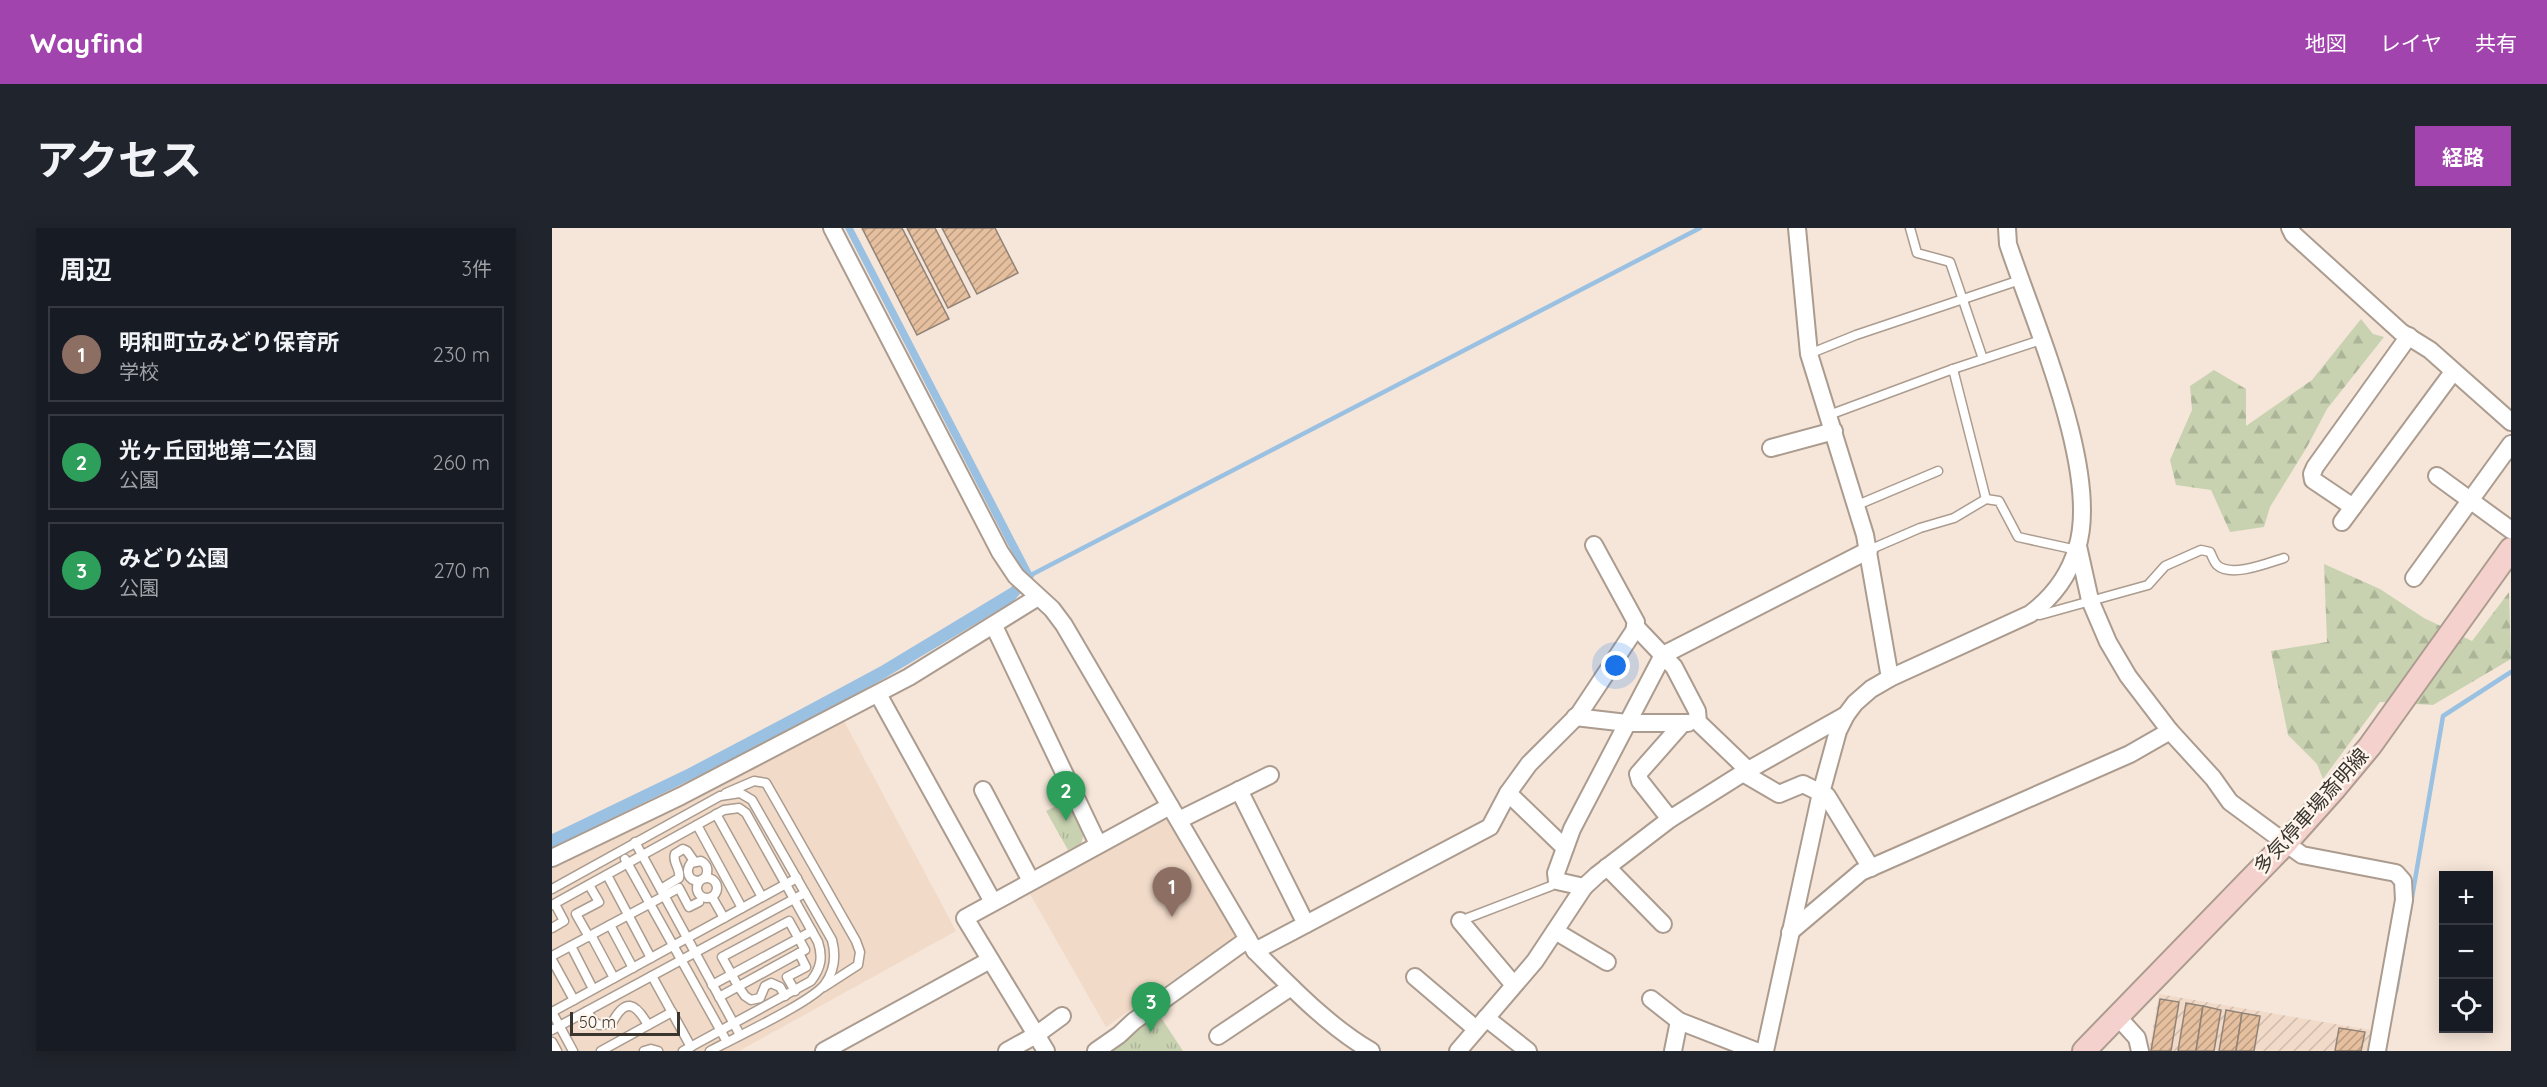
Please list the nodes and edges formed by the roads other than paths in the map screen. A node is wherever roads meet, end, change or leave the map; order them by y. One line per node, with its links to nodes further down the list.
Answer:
1 (832, 228): 32 (street)
2 (1797, 228): 10 (street)
3 (1910, 228): 7 (lane)
4 (2007, 228): 6 (street)
5 (2289, 228): 8 (street)
6 (2020, 280): 7 (lane); 9 (street)
7 (1962, 300): 10 (lane); 11 (lane)
8 (2409, 336): 13 (street); 23 (street)
9 (2041, 340): 11 (lane); 27 (street)
10 (1809, 354): 15 (street)
11 (1983, 359): 12 (lane)
12 (1953, 369): 15 (lane); 20 (lane)
13 (2453, 372): 14 (street); 23 (street)
14 (2511, 422)
15 (1832, 423): 17 (street); 22 (street)
16 (2511, 444): 21 (street)
17 (1771, 448)
18 (1938, 471): 22 (lane)
19 (2437, 476): 21 (street)
20 (1986, 499): 27 (lane); 29 (lane)
21 (2470, 500): 25 (street); 31 (street)
22 (1856, 506): 29 (street)
23 (2353, 507): 24 (street)
24 (2342, 522)
25 (2511, 530)
26 (1593, 545): 36 (street)
27 (2077, 548): 33 (street); 34 (street)
28 (2511, 549): 58 (main road, 多気停車場斎明線)
29 (1869, 550): 37 (street); 38 (street)
30 (2284, 558): 33 (lane)
31 (2414, 578)
32 (1034, 594): 35 (street); 52 (street)
33 (2090, 600): 34 (lane); 44 (street)
34 (2030, 614): 38 (street)
35 (994, 626): 39 (street); 57 (street)
36 (1635, 626): 37 (street); 41 (street)
37 (1663, 655): 42 (street); 43 (street)
38 (1890, 678): 40 (street)
39 (878, 694): 62 (street); 82 (street)
40 (1846, 715): 45 (street); 50 (street)
41 (1575, 717): 42 (street); 49 (street)
42 (1627, 723): 43 (street); 59 (street)
43 (1690, 723): 45 (street); 54 (street)
44 (2170, 731): 58 (street); 66 (street)
45 (1746, 771): 50 (street); 54 (street)
46 (1270, 775): 48 (street)
47 (983, 790): 70 (street)
48 (1239, 790): 52 (street); 90 (street)
49 (1508, 793): 59 (street); 90 (street)
50 (1821, 793): 66 (street); 95 (street)
51 (720, 796): 56 (lane); 68 (lane); 119 (lane)
52 (1174, 813): 57 (street); 100 (street)
53 (716, 814): 55 (lane); 72 (lane); 79 (lane)
54 (1670, 819): 65 (street)
55 (697, 825): 61 (lane); 85 (lane)
56 (635, 842): 60 (lane); 61 (lane)
57 (1098, 844): 70 (street)
58 (2285, 844): 129 (main road, 多気停車場斎明線); 159 (street)
59 (1565, 848): 71 (street)
60 (621, 851): 64 (lane); 75 (lane)
61 (642, 855): 64 (lane); 76 (lane)
62 (552, 858)
63 (694, 861): 69 (lane); 69 (lane); 76 (lane)
64 (628, 863): 67 (lane); 83 (lane)
65 (1607, 867): 74 (street); 91 (street)
66 (1871, 868): 95 (street)
67 (607, 875): 73 (lane); 86 (lane)
68 (796, 878): 72 (lane); 77 (lane)
69 (702, 879): 78 (lane); 78 (lane)
70 (1031, 881): 82 (street)
71 (1557, 881): 74 (street); 88 (lane)
72 (786, 884): 79 (lane); 80 (lane)
73 (589, 885): 84 (lane); 96 (lane)
74 (1584, 887): 93 (street)
75 (552, 889)
76 (662, 892): 81 (lane); 83 (lane); 98 (lane)
77 (805, 893): 80 (lane); 119 (lane)
78 (712, 897): 87 (lane)
79 (762, 897): 85 (lane)
80 (794, 899): 94 (lane); 102 (lane)
81 (699, 902)
82 (993, 902): 107 (street)
83 (650, 903): 86 (lane); 99 (lane)
84 (553, 904): 92 (lane)
85 (742, 908): 87 (lane)
86 (628, 915): 89 (lane); 105 (lane)
87 (724, 918): 98 (lane)
88 (1460, 921): 115 (street)
89 (610, 924): 96 (lane); 109 (lane)
90 (1306, 924): 100 (street)
91 (1663, 924)
92 (552, 928)
93 (1555, 931): 108 (street); 115 (street)
94 (812, 932): 97 (lane); 120 (lane)
95 (1790, 932): 156 (street)
96 (590, 936): 101 (lane); 113 (lane)
97 (799, 937): 103 (lane); 110 (lane); 110 (lane)
98 (687, 938): 99 (lane); 102 (lane)
99 (673, 945): 105 (lane); 106 (lane)
100 (1252, 945): 117 (street); 150 (street)
101 (571, 946): 104 (lane); 118 (lane)
102 (695, 952): 106 (lane); 114 (lane)
103 (799, 953): 116 (lane); 120 (lane)
104 (553, 956): 124 (lane)
105 (651, 958): 109 (lane)
106 (681, 960): 111 (lane); 135 (lane)
107 (990, 960): 137 (street); 147 (street)
108 (1607, 962)
109 (633, 968): 113 (lane)
110 (732, 974): 114 (lane); 116 (lane)
111 (652, 976): 125 (lane); 127 (lane)
112 (1415, 977): 131 (street)
113 (614, 978): 118 (lane)
114 (712, 985): 122 (lane)
115 (1514, 985): 131 (street)
116 (738, 986): 121 (lane); 122 (lane)
117 (1291, 987): 138 (street); 140 (street)
118 (593, 989): 124 (lane)
119 (821, 989): 136 (lane)
120 (795, 991): 121 (lane)
121 (785, 996): 132 (lane)
122 (719, 997): 132 (lane)
123 (1651, 999): 130 (street)
124 (574, 1000): 126 (lane)
125 (587, 1011): 133 (lane); 134 (lane)
126 (552, 1012): 134 (lane)
127 (672, 1012): 133 (lane); 141 (lane)
128 (1062, 1016): 137 (street)
129 (2117, 1016): 157 (main road, 多気停車場斎明線); 158 (street)
130 (1679, 1021): 154 (street); 155 (street)
131 (1481, 1023): 152 (street); 153 (street)
132 (734, 1024): 135 (lane); 136 (lane)
133 (648, 1025): 142 (lane)
134 (556, 1028): 143 (lane)
135 (721, 1031): 139 (lane); 141 (lane)
136 (740, 1035): 139 (lane)
137 (1036, 1035): 148 (street); 149 (street)
138 (1218, 1036)
139 (727, 1042): 146 (lane)
140 (1354, 1047): 151 (street)
141 (687, 1049)
142 (607, 1050)
143 (573, 1051)
144 (644, 1051): 145 (lane)
145 (658, 1051)
146 (710, 1051)
147 (824, 1051)
148 (1007, 1051)
149 (1046, 1051)
150 (1096, 1051)
151 (1371, 1051)
152 (1458, 1051)
153 (1528, 1051)
154 (1673, 1051)
155 (1756, 1051)
156 (1765, 1051)
157 (2084, 1051)
158 (2140, 1051)
159 (2377, 1051)

